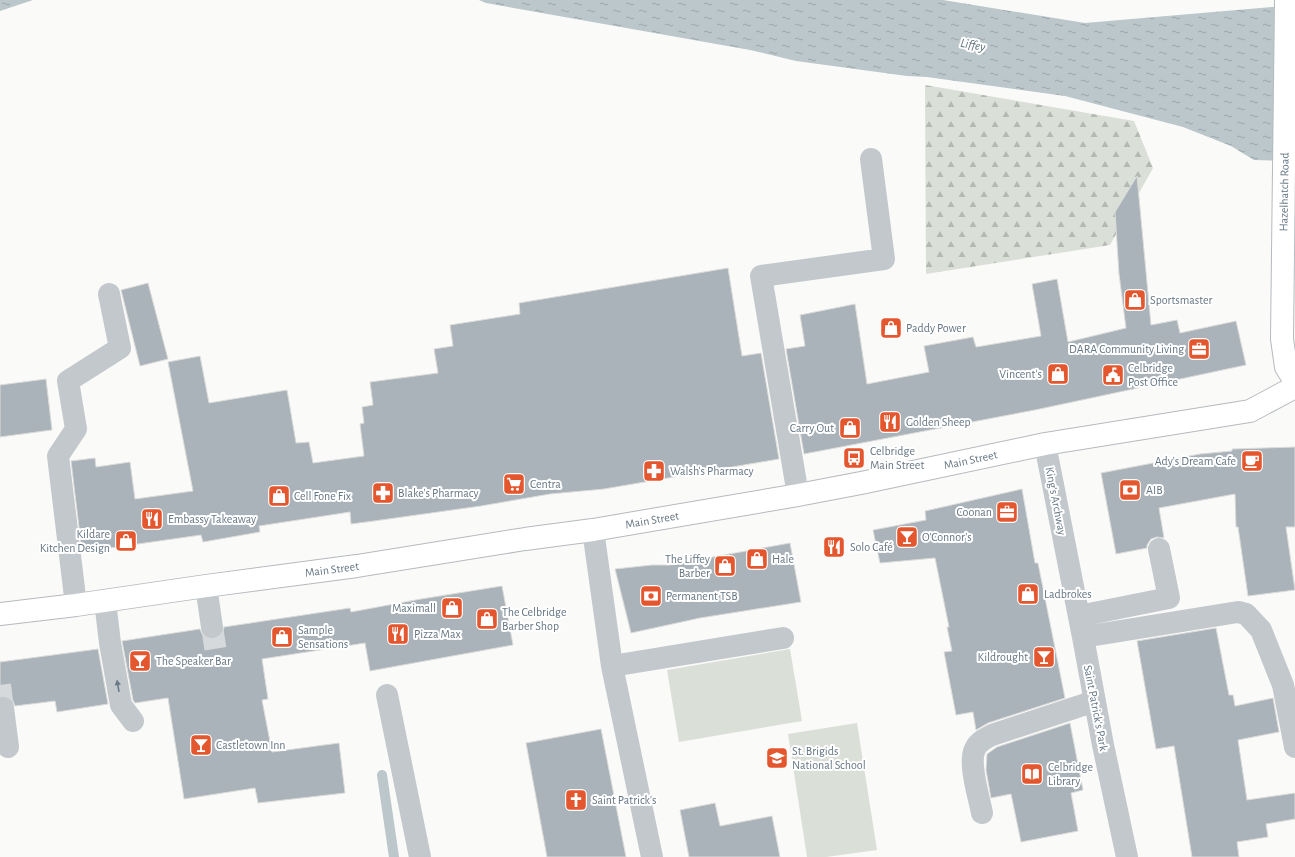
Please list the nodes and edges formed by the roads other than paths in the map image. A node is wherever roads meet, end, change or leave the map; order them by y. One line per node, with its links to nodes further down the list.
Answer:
1 (1286, 0): 4 (main road, Hazelhatch Road)
2 (871, 159): 7 (street)
3 (109, 294): 13 (street)
4 (1295, 381)
5 (1295, 387): 6 (main road, Main Street)
6 (1045, 444): 7 (main road, Main Street); 10 (street, King's Archway)
7 (798, 495): 8 (main road, Main Street)
8 (593, 530): 11 (main road, Main Street); 18 (street)
9 (1159, 549): 15 (street)
10 (1068, 558): 15 (street, Saint Patrick's Park)
11 (206, 586): 12 (main road, Main Street); 16 (street)
12 (104, 601): 13 (main road, Main Street); 22 (street, one-way to 12)
13 (76, 605): 14 (main road, Main Street)
14 (0, 614)
15 (1081, 626): 20 (street, Saint Patrick's Park); 23 (street)
16 (212, 627)
17 (783, 638): 18 (street)
18 (612, 666): 27 (street)
19 (387, 695): 26 (street)
20 (1095, 701): 25 (street); 28 (street, Saint Patrick's Park)
21 (3, 708): 24 (street)
22 (133, 721)
23 (1295, 747)
24 (8, 748)
25 (982, 813)
26 (420, 857)
27 (652, 857)
28 (1127, 857)

